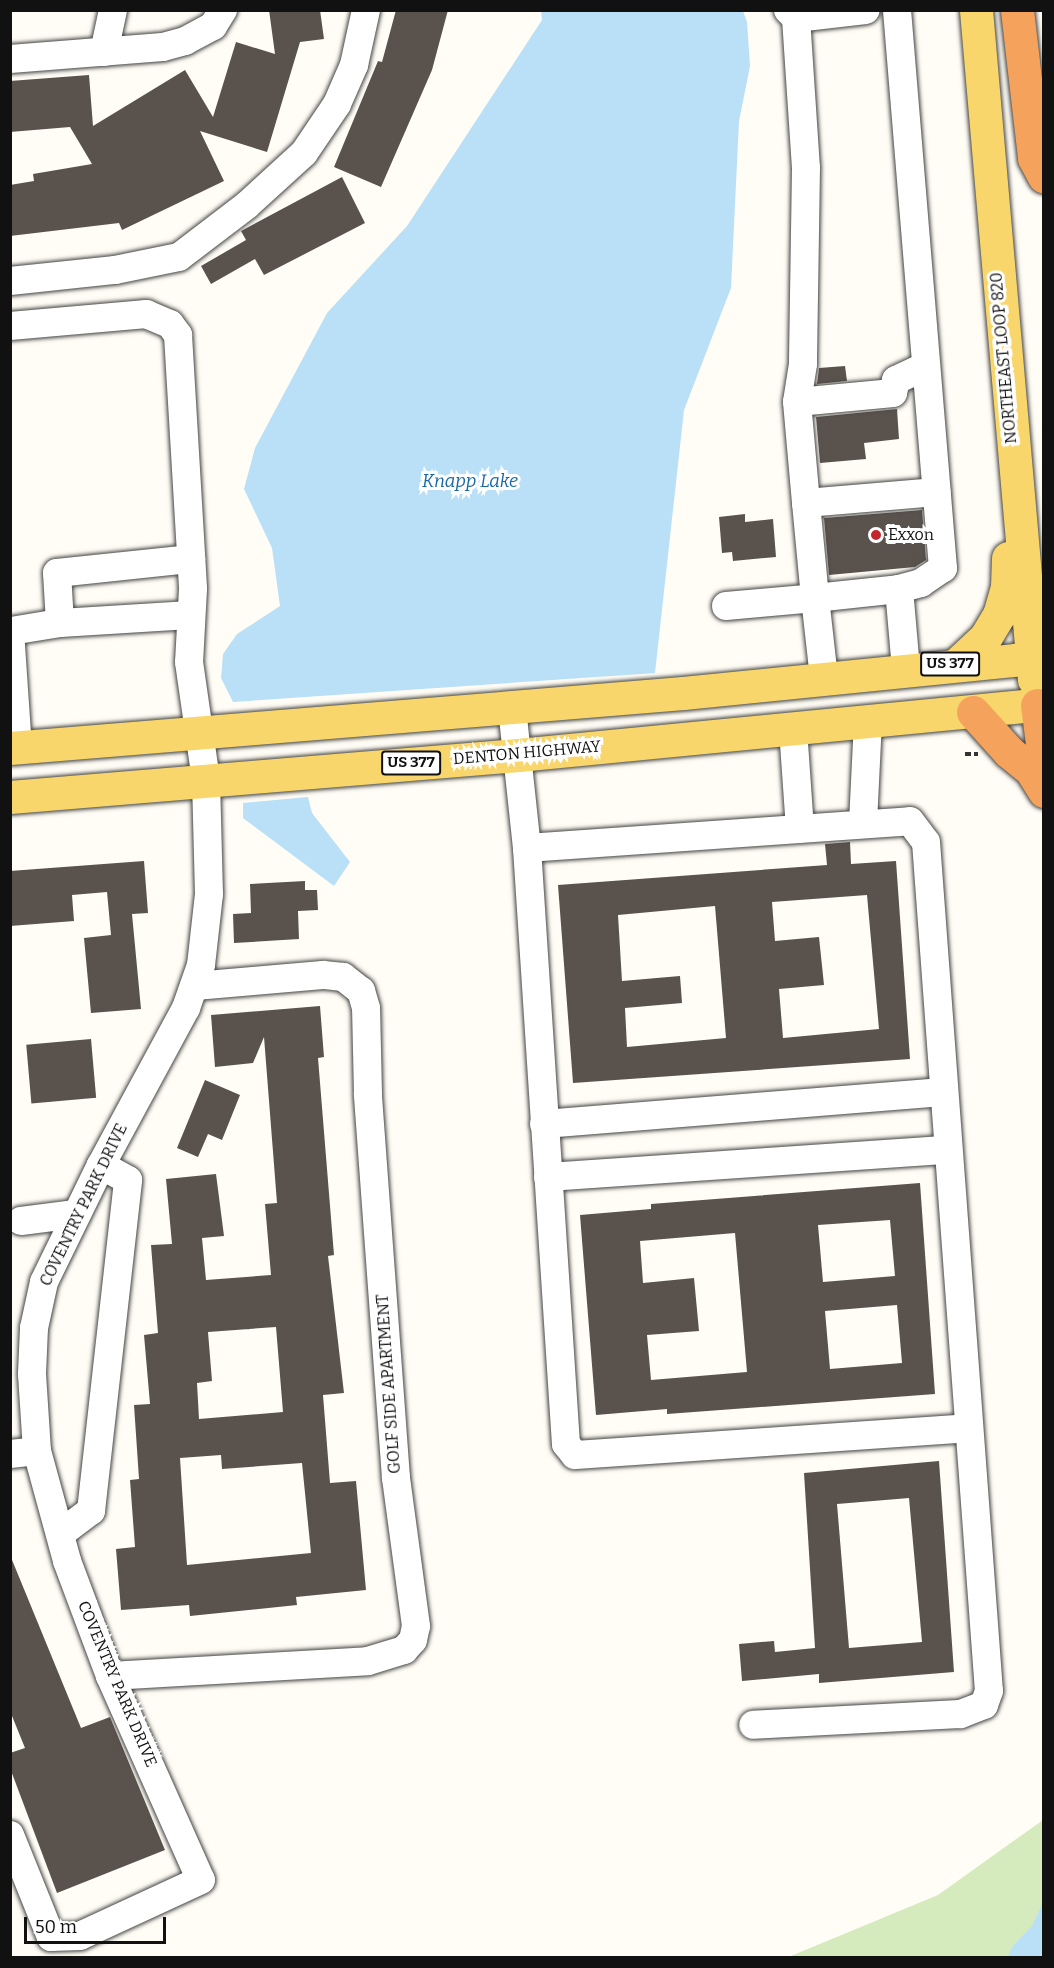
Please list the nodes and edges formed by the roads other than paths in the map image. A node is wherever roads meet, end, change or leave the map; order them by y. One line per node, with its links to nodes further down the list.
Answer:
1 (113, 10): 10 (street)
2 (224, 10): 10 (street)
3 (366, 10): 14 (street)
4 (866, 10): 9 (street)
5 (897, 10): 16 (street)
6 (976, 10): 19 (main road, NORTHEAST LOOP 820)
7 (1017, 10): 13 (highway)
8 (1039, 10): 12 (highway)
9 (792, 14): 17 (street)
10 (104, 52): 11 (street)
11 (10, 59)
12 (1044, 71)
13 (1044, 177)
14 (10, 281)
15 (10, 326): 21 (street, COVENTRY PARK DRIVE)
16 (926, 366): 17 (street); 18 (street)
17 (797, 402): 20 (street)
18 (937, 492): 20 (street); 23 (street)
19 (1017, 496): 22 (main road, NORTHEAST LOOP 820); 30 (main road)
20 (806, 503): 24 (street)
21 (191, 559): 26 (street, COVENTRY PARK DRIVE); 27 (street)
22 (1033, 574): 29 (main road, NORTHEAST LOOP 820)
23 (899, 590): 24 (street); 31 (street)
24 (814, 598): 25 (street); 32 (street)
25 (726, 606)
26 (190, 615): 27 (street); 38 (street, COVENTRY PARK DRIVE)
27 (60, 623): 28 (street)
28 (11, 631): 39 (street)
29 (1037, 657): 30 (main road, US 377); 33 (main road, NORTHEAST LOOP 820)
30 (959, 662): 31 (main road, US 377)
31 (906, 669): 32 (main road, US 377)
32 (824, 678): 34 (main road, US 377); 37 (main road)
33 (1040, 704): 35 (main road, DENTON HIGHWAY / US 377); 41 (highway)
34 (512, 708): 38 (main road, US 377); 40 (street)
35 (973, 712): 36 (main road, DENTON HIGHWAY / US 377); 43 (highway)
36 (868, 722): 37 (main road, DENTON HIGHWAY / US 377); 45 (street)
37 (793, 729): 40 (main road, DENTON HIGHWAY / US 377); 46 (street)
38 (199, 732): 39 (main road, US 377); 42 (street, COVENTRY PARK DRIVE)
39 (14, 748)
40 (518, 755): 42 (main road, DENTON HIGHWAY / US 377); 47 (street)
41 (1044, 759)
42 (206, 780): 44 (main road, DENTON HIGHWAY / US 377); 48 (street, COVENTRY PARK DRIVE)
43 (1044, 791)
44 (10, 797)
45 (863, 823): 46 (street); 49 (street)
46 (800, 829): 47 (street)
47 (527, 848): 50 (street)
48 (194, 986): 52 (street, COVENTRY PARK DRIVE); 59 (street, GOLF SIDE APARTMENT)
49 (943, 1092): 50 (street); 51 (street)
50 (544, 1124): 53 (street)
51 (947, 1150): 53 (street); 56 (street)
52 (101, 1165): 54 (street, COVENTRY PARK DRIVE); 58 (street)
53 (548, 1177): 56 (street)
54 (76, 1214): 55 (street); 57 (street, COVENTRY PARK DRIVE)
55 (14, 1216)
56 (968, 1428): 60 (street)
57 (24, 1453): 58 (street, COVENTRY PARK DRIVE)
58 (60, 1534): 59 (street, COVENTRY PARK DRIVE)
59 (110, 1676): 61 (street, COVENTRY PARK DRIVE)
60 (753, 1725)
61 (10, 1835)

